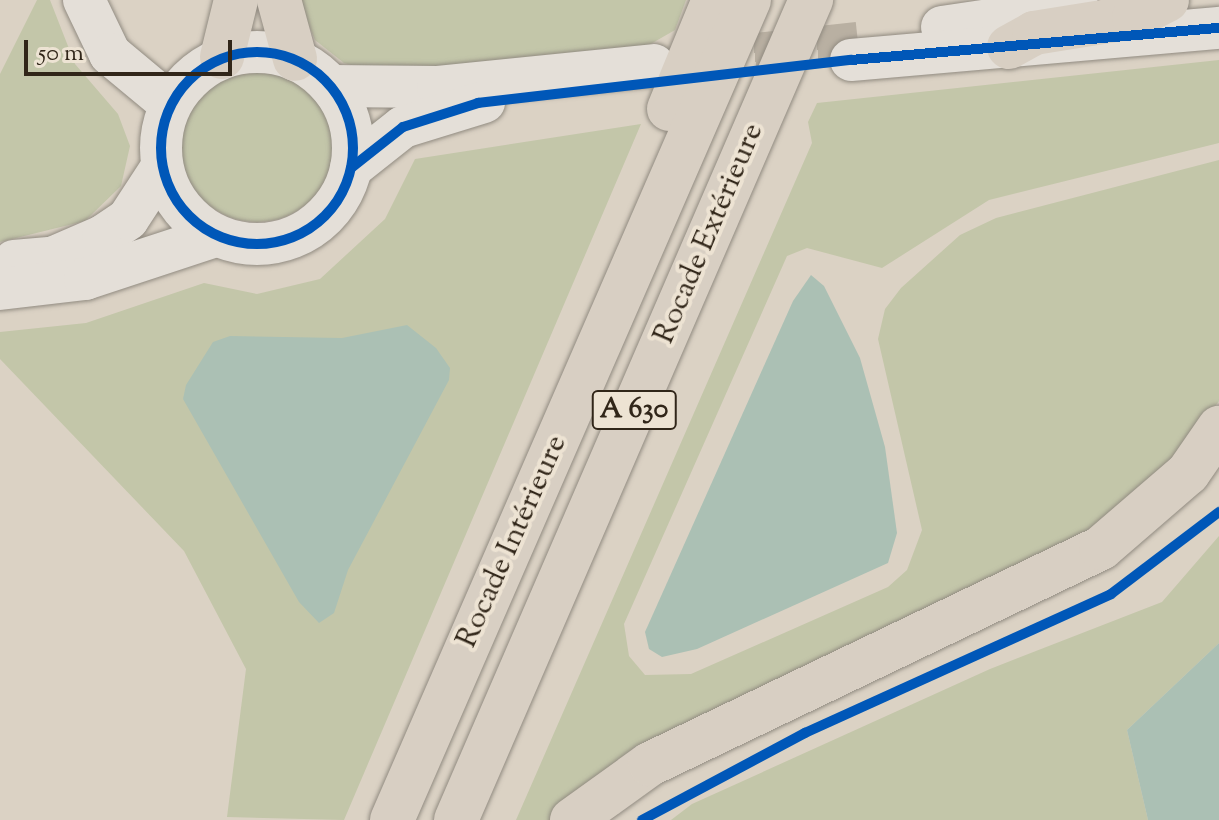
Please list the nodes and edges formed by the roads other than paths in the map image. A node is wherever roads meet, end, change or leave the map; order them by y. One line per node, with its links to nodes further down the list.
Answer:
1 (84, 0): 14 (street)
2 (236, 0): 11 (highway)
3 (279, 0): 12 (highway)
4 (714, 0): 17 (highway)
5 (749, 0): 17 (highway, Rocade Intérieure / A 630)
6 (811, 0): 23 (highway, Rocade Extérieure / A 630)
7 (1139, 0): 10 (street)
8 (1167, 0): 10 (highway)
9 (1219, 28): 10 (street)
10 (1009, 47)
11 (222, 57): 12 (street); 14 (street)
12 (295, 59): 13 (street)
13 (331, 86): 16 (street); 16 (street)
14 (170, 104): 15 (street)
15 (162, 167): 18 (street); 19 (street)
16 (351, 168): 18 (street)
17 (667, 188): 22 (highway, Rocade Intérieure / A 630)
18 (216, 236): 20 (street)
19 (0, 262)
20 (0, 289)
21 (1219, 428): 24 (highway)
22 (392, 820)
23 (456, 820)
24 (572, 820)

